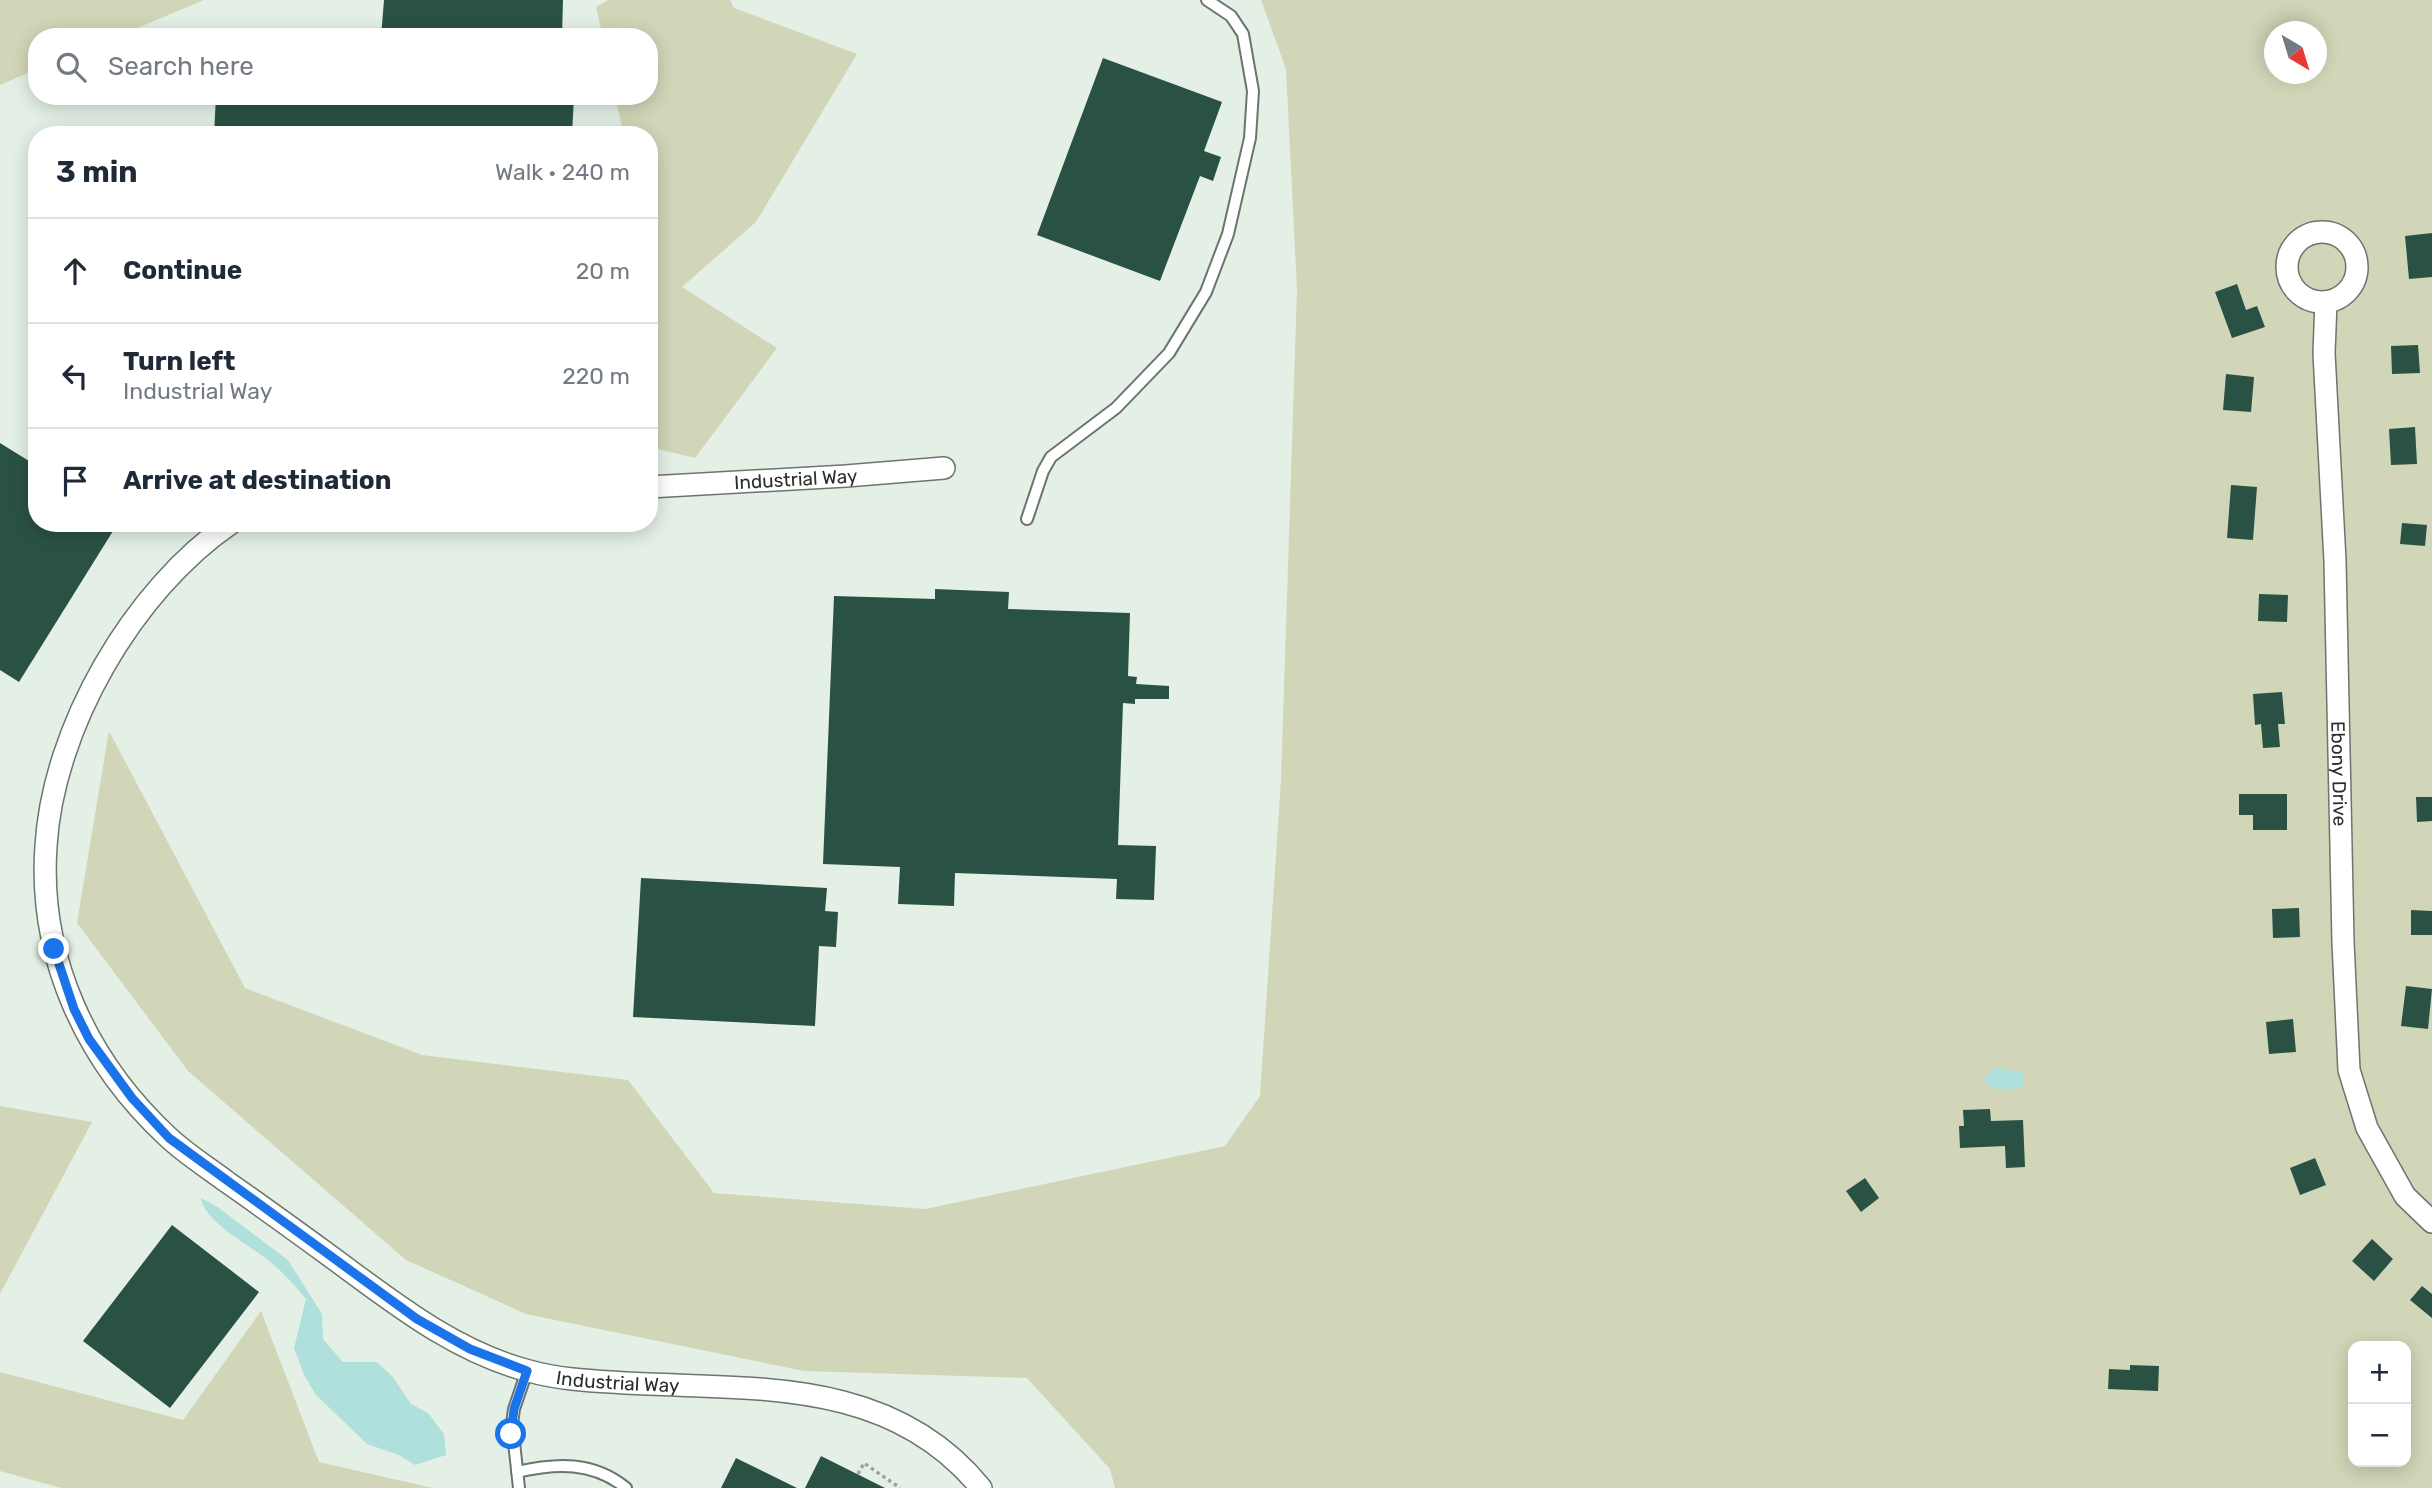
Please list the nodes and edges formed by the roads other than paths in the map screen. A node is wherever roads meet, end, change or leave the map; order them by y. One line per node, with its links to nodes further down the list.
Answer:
1 (1207, 0): 5 (lane)
2 (2326, 302): 7 (street, Ebony Drive)
3 (944, 468): 4 (street, Industrial Way)
4 (658, 487)
5 (1027, 519)
6 (220, 532): 8 (street, Industrial Way)
7 (2432, 1222)
8 (527, 1371): 9 (lane); 12 (street, Industrial Way)
9 (517, 1472): 10 (lane); 11 (lane)
10 (519, 1488)
11 (626, 1488)
12 (981, 1488)

